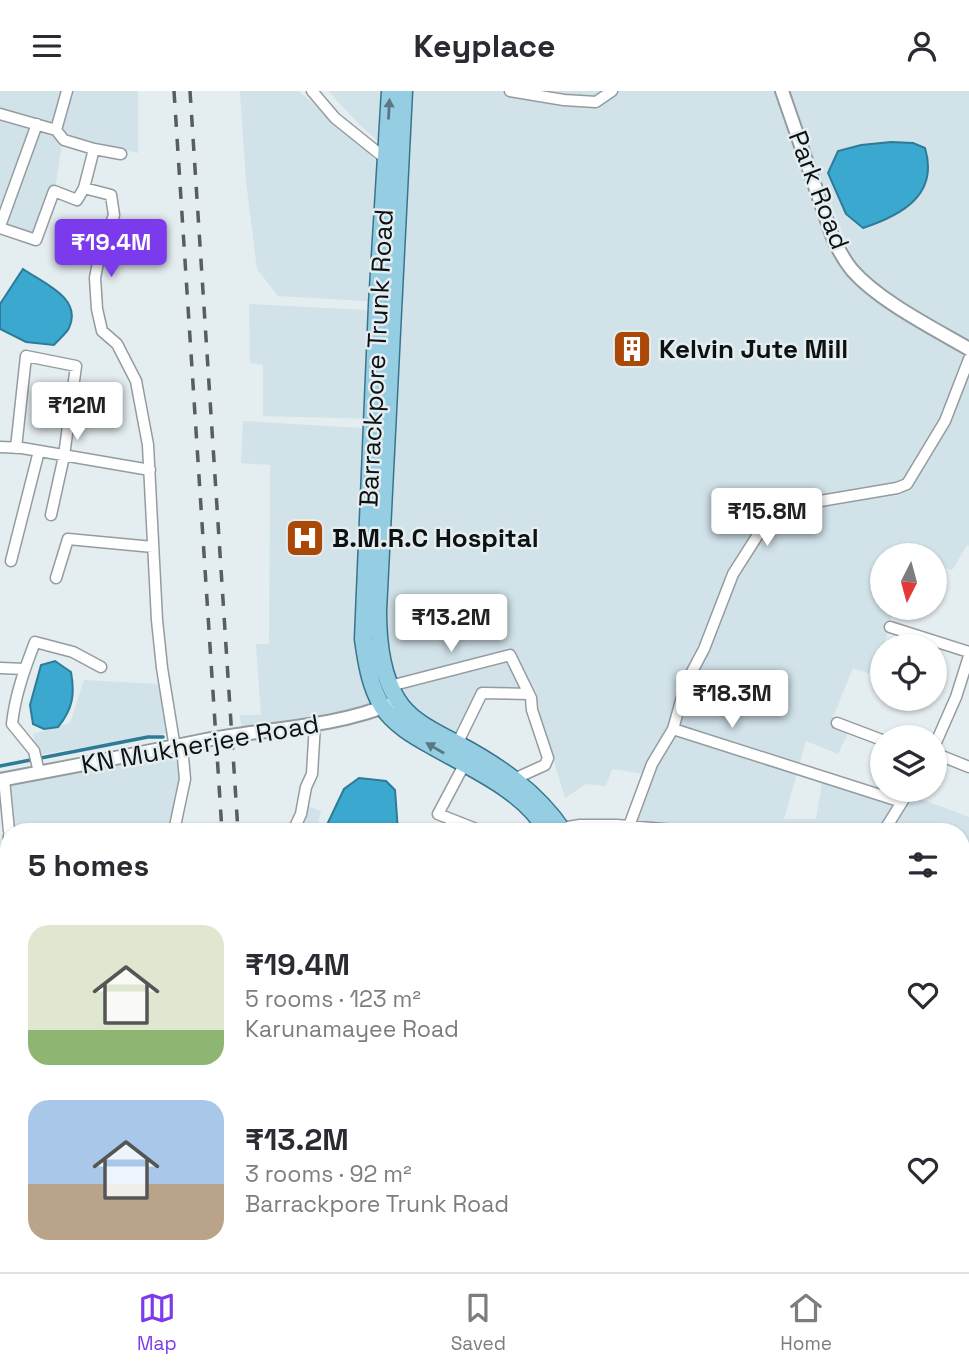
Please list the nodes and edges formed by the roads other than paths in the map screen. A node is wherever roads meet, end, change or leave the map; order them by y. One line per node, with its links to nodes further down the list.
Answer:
1 (67, 91): 10 (street)
2 (312, 91): 13 (street)
3 (390, 91): 13 (main road, Barrackpore Trunk Road, one-way to 3)
4 (404, 91): 33 (main road, Barrackpore Trunk Road)
5 (510, 91): 6 (street)
6 (612, 91)
7 (783, 93): 16 (street, Park Road)
8 (0, 114): 9 (street)
9 (37, 124): 10 (street); 15 (street)
10 (56, 130): 11 (street)
11 (94, 149): 12 (street); 14 (street)
12 (121, 153)
13 (386, 159): 35 (main road, Barrackpore Trunk Road)
14 (84, 188): 15 (street); 22 (street)
15 (0, 227)
16 (969, 349)
17 (969, 359): 41 (street)
18 (0, 447): 19 (street)
19 (16, 448): 20 (street); 21 (street)
20 (39, 451): 21 (street); 25 (street)
21 (64, 456): 22 (street); 23 (street)
22 (150, 470): 24 (street)
23 (51, 516)
24 (153, 547): 26 (street); 44 (street)
25 (11, 561)
26 (56, 578)
27 (890, 627): 28 (street)
28 (969, 654): 32 (street)
29 (101, 667): 31 (street)
30 (0, 668): 31 (street)
31 (24, 669): 37 (street)
32 (966, 678): 40 (street)
33 (390, 686): 34 (street); 35 (main road, Barrackpore Trunk Road)
34 (529, 695): 43 (street); 50 (street)
35 (390, 704): 39 (street, KN Mukherjee Road); 43 (main road, Barrackpore Trunk Road); 46 (main road, Barrackpore Trunk Road, one-way to 35)
36 (0, 715): 37 (street)
37 (13, 717): 48 (street)
38 (837, 723): 42 (street)
39 (315, 724): 44 (street, KN Mukherjee Road); 55 (street)
40 (944, 725)
41 (673, 729): 51 (street); 59 (street)
42 (870, 735)
43 (457, 744): 50 (main road, Barrackpore Trunk Road)
44 (178, 747): 48 (street, KN Mukherjee Road); 54 (street)
45 (947, 758): 47 (street)
46 (464, 765): 56 (street); 57 (main road, Barrackpore Trunk Road)
47 (969, 767)
48 (39, 772): 49 (street, KN Mukherjee Road)
49 (2, 779): 53 (street)
50 (514, 779): 58 (main road, Barrackpore Trunk Road)
51 (870, 792)
52 (902, 802): 60 (street)
53 (8, 823)
54 (176, 823)
55 (297, 823)
56 (461, 823)
57 (548, 823)
58 (553, 823)
59 (630, 823)
60 (889, 823)

